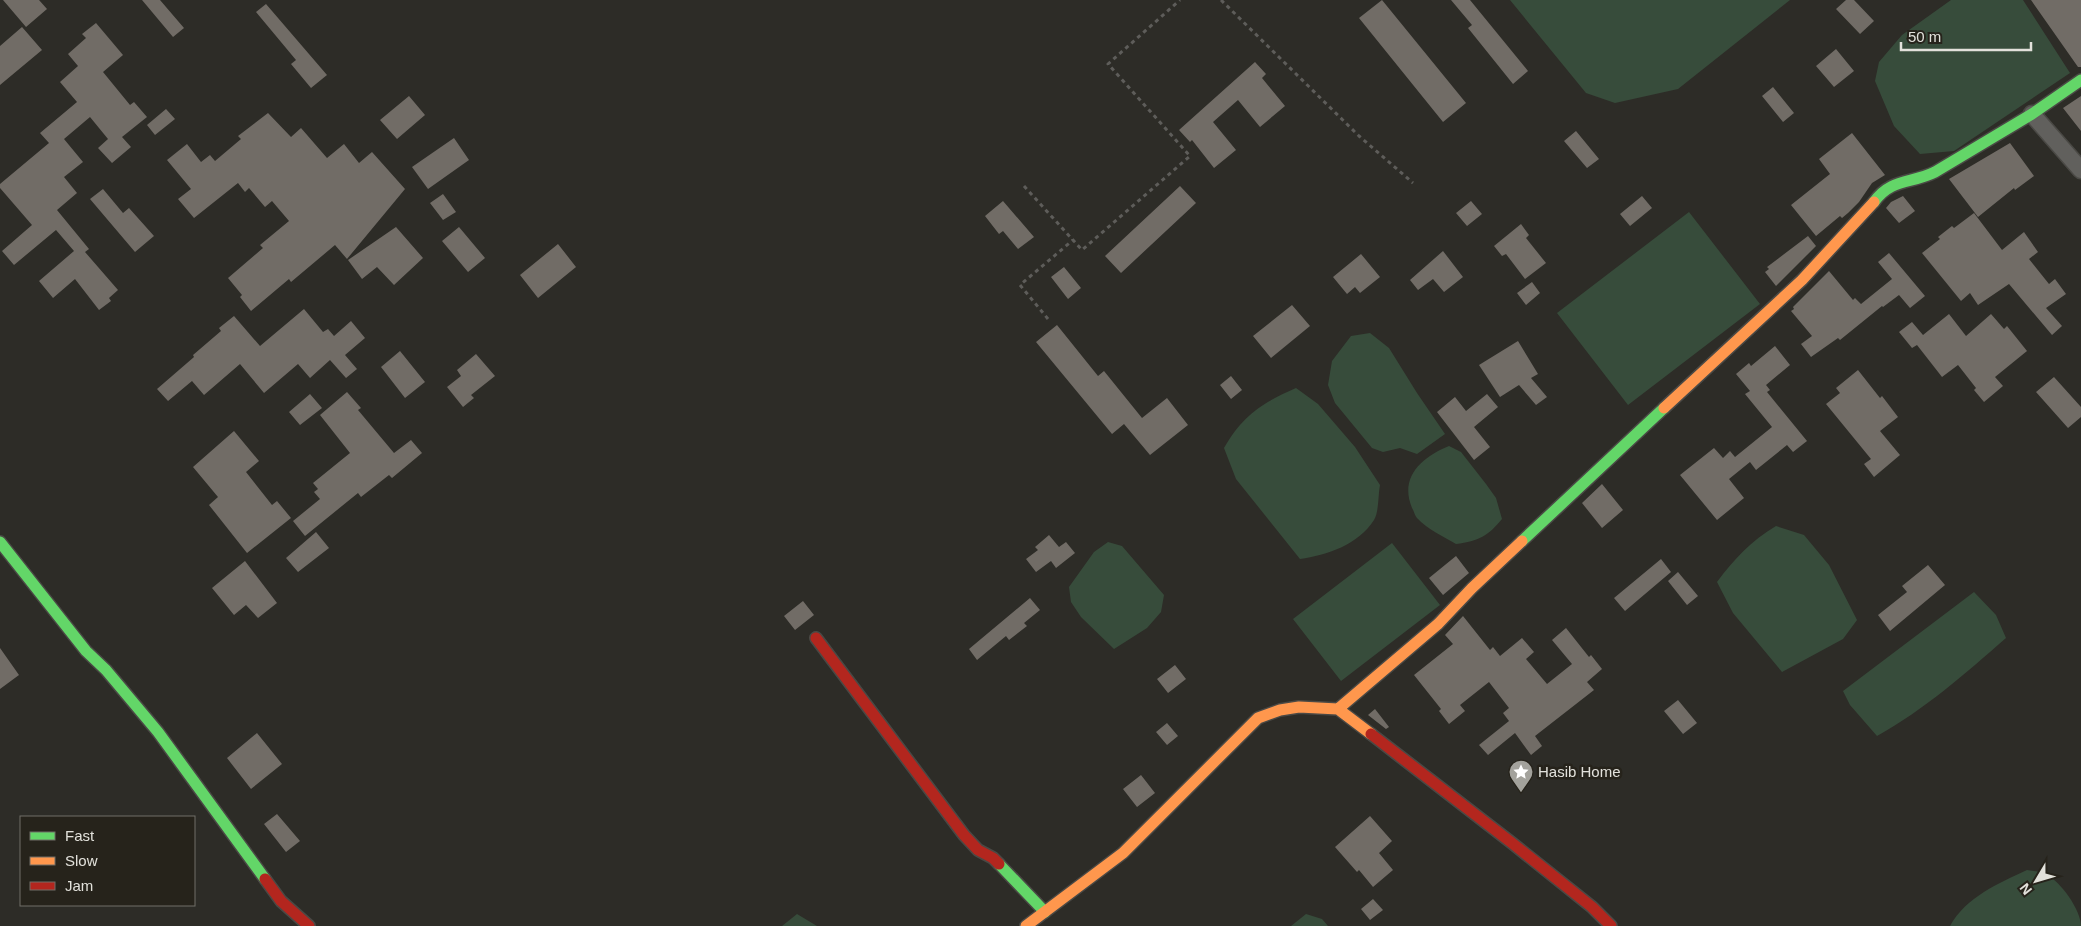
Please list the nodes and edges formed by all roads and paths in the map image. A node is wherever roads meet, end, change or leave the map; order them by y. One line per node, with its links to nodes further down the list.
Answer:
1 (1180, 0): 8 (path)
2 (1221, 0): 6 (path)
3 (2081, 80): 4 (street)
4 (2032, 114): 5 (street); 12 (street)
5 (2081, 170)
6 (1413, 183)
7 (1024, 186): 8 (path)
8 (1073, 240): 9 (path)
9 (1048, 319)
10 (0, 542): 15 (street)
11 (816, 638): 13 (street)
12 (1338, 710): 13 (street); 16 (street)
13 (1045, 912): 14 (street)
14 (1030, 925)
15 (309, 926)
16 (1611, 926)

